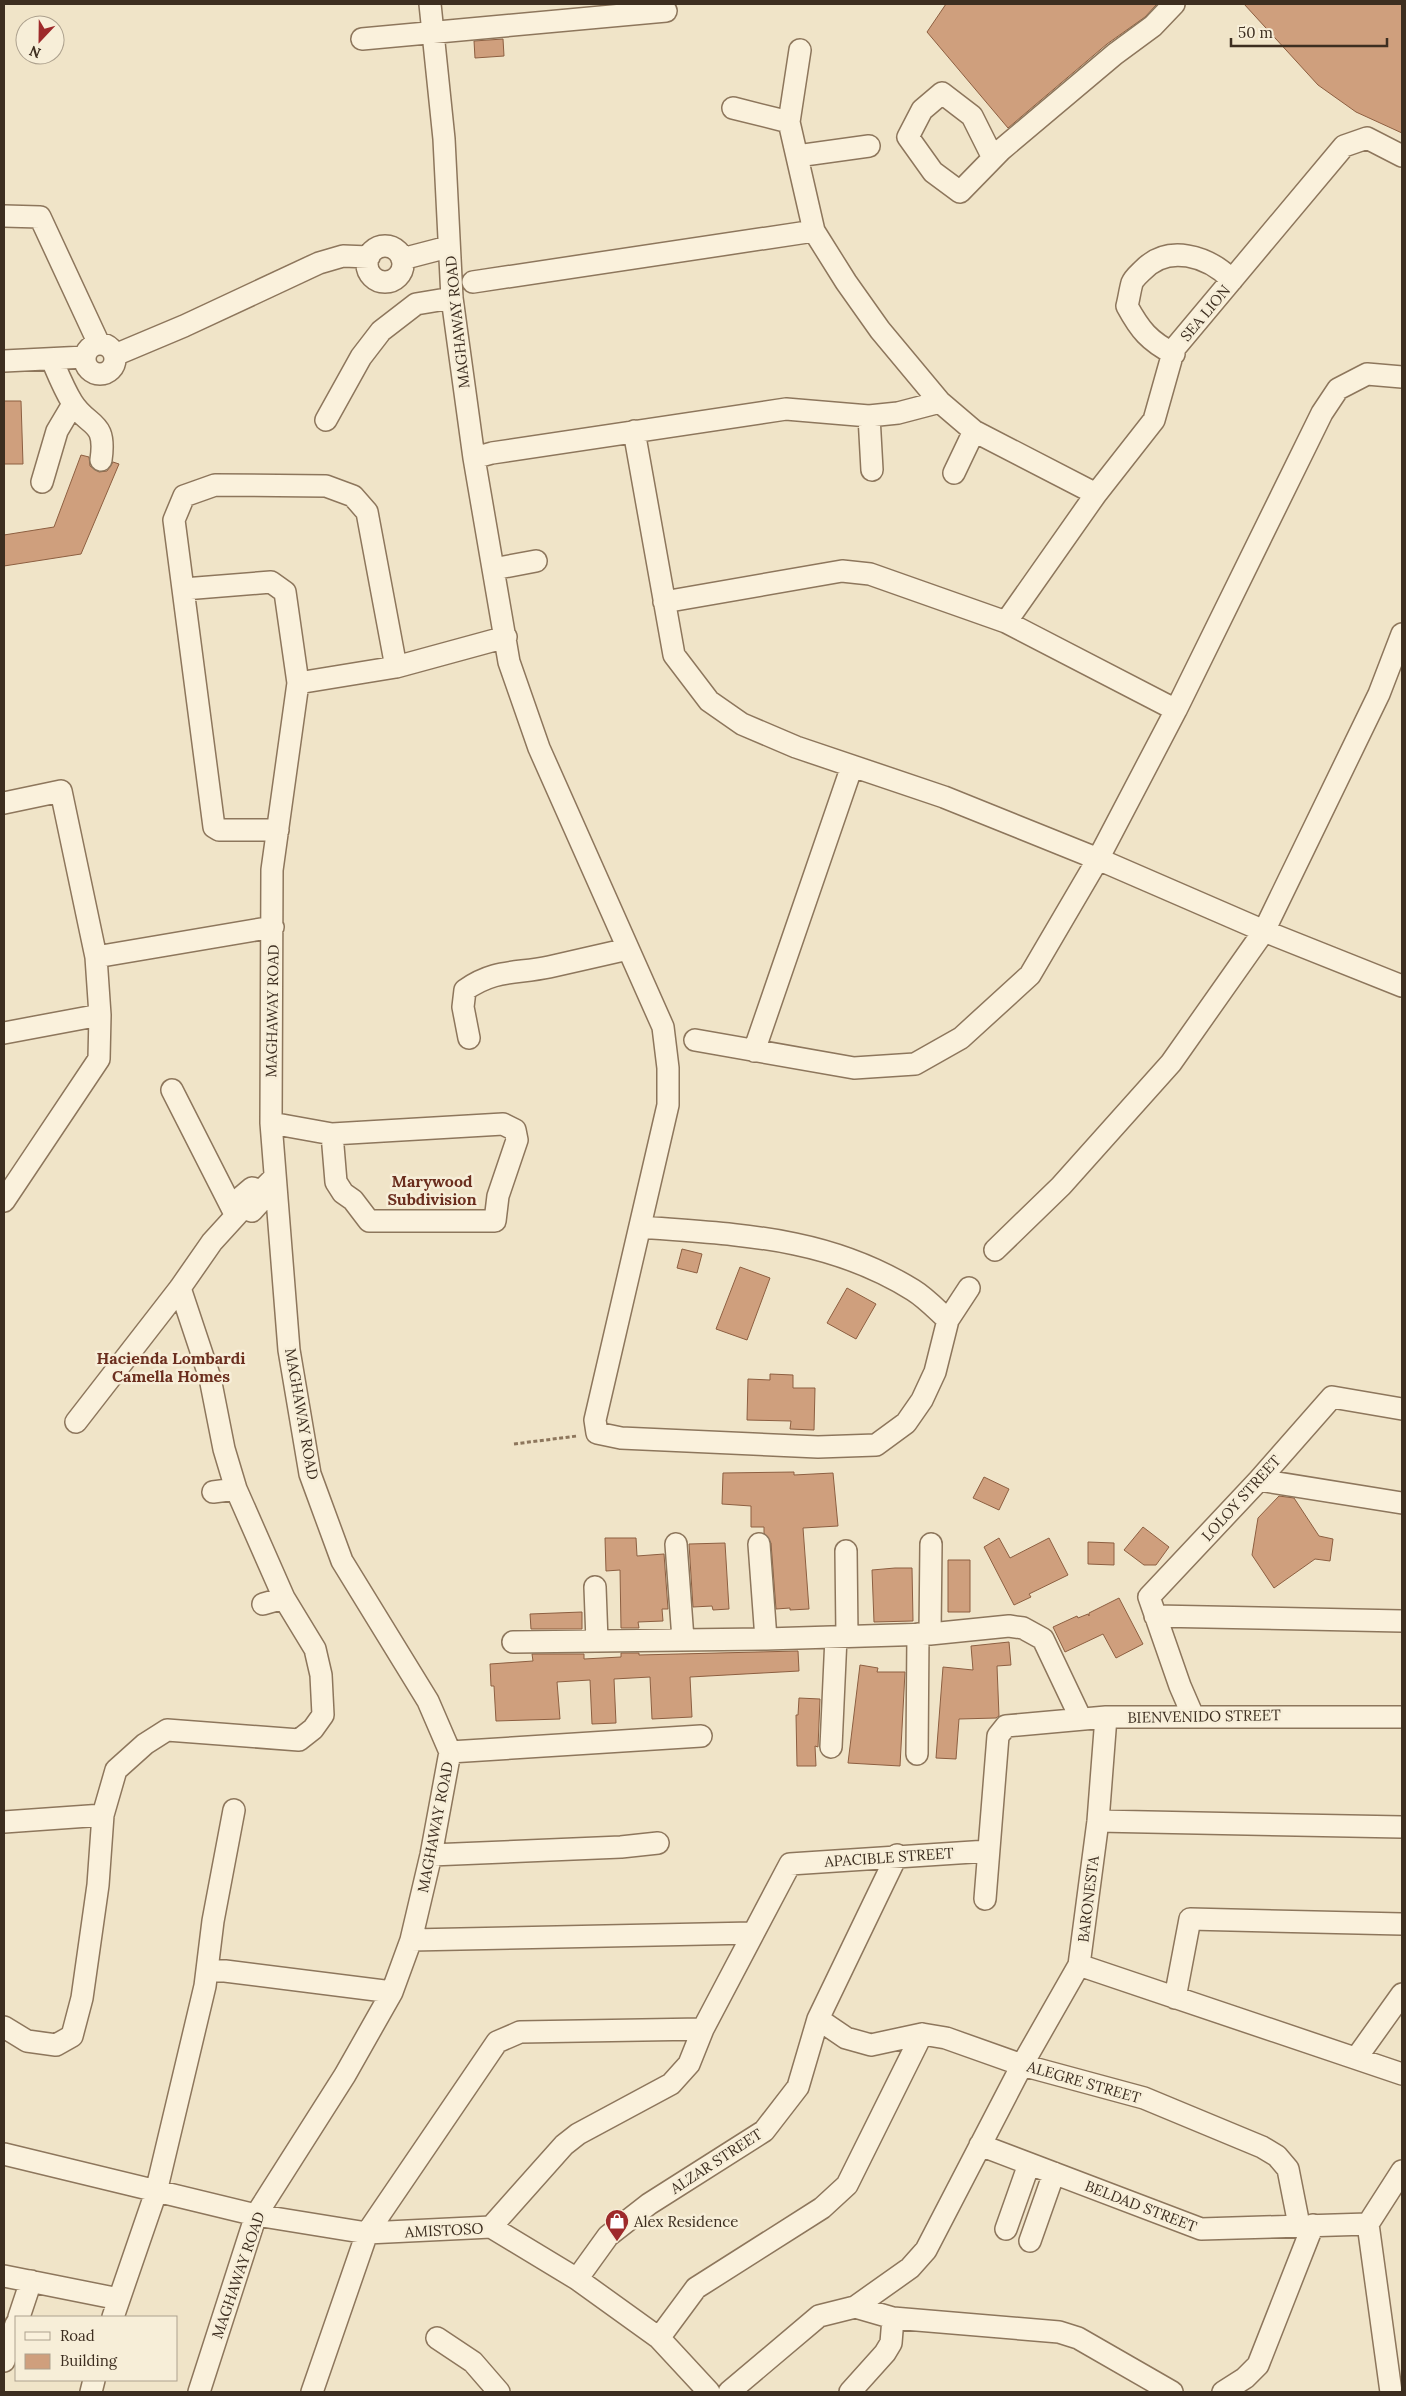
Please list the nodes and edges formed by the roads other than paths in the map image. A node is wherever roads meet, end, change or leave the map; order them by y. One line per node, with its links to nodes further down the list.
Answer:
1 (430, 4): 4 (street, MAGHAWAY ROAD)
2 (1174, 4): 12 (street)
3 (666, 10): 4 (street)
4 (432, 33): 5 (street); 15 (street, MAGHAWAY ROAD)
5 (362, 39)
6 (800, 50): 8 (street)
7 (732, 108): 8 (street)
8 (789, 122): 10 (street)
9 (869, 146): 10 (street)
10 (797, 156): 14 (street)
11 (1402, 156): 16 (street, SEA LION)
12 (993, 158)
13 (4, 216): 20 (street)
14 (814, 231): 17 (street); 25 (street)
15 (448, 247): 18 (street, MAGHAWAY ROAD); 20 (street)
16 (1232, 280): 19 (street, SEA LION); 19 (street)
17 (473, 282)
18 (452, 298): 27 (street); 30 (street, MAGHAWAY ROAD)
19 (1174, 354): 35 (street, SEA LION)
20 (99, 357): 21 (street); 24 (street)
21 (52, 360): 22 (street); 24 (street)
22 (4, 361)
23 (1402, 377): 45 (street)
24 (70, 397): 31 (street); 34 (street)
25 (940, 402): 26 (street); 29 (street)
26 (869, 416): 28 (street); 32 (street)
27 (326, 420)
28 (634, 431): 30 (street); 39 (street)
29 (974, 431): 33 (street); 35 (street)
30 (474, 458): 37 (street, MAGHAWAY ROAD)
31 (101, 460)
32 (872, 470)
33 (954, 473)
34 (42, 482)
35 (1096, 494): 40 (street, SEA LION)
36 (536, 561): 37 (street)
37 (494, 569): 42 (street, MAGHAWAY ROAD)
38 (184, 589): 43 (street); 44 (street, MAGHAWAY ROAD); 48 (street)
39 (664, 602): 40 (street); 46 (street)
40 (1006, 622): 45 (street)
41 (1402, 634): 51 (street)
42 (506, 637): 43 (street); 52 (street, MAGHAWAY ROAD)
43 (396, 667): 44 (street)
44 (298, 683): 48 (street, MAGHAWAY ROAD)
45 (1176, 710): 49 (street)
46 (852, 766): 49 (street); 59 (street)
47 (4, 803): 53 (street)
48 (278, 830): 50 (street, MAGHAWAY ROAD)
49 (1098, 859): 51 (street); 59 (street)
50 (273, 926): 53 (street); 61 (street, MAGHAWAY ROAD)
51 (1264, 931): 54 (street); 67 (street)
52 (628, 949): 57 (street); 66 (street, MAGHAWAY ROAD)
53 (96, 957): 55 (street)
54 (1402, 986)
55 (100, 1015): 56 (street); 64 (street)
56 (4, 1033)
57 (469, 1038)
58 (695, 1040): 59 (street)
59 (754, 1051)
60 (172, 1090): 65 (street)
61 (271, 1123): 62 (street); 63 (street, MAGHAWAY ROAD)
62 (332, 1134): 62 (street)
63 (267, 1184): 65 (street); 98 (street, MAGHAWAY ROAD)
64 (4, 1201)
65 (239, 1211): 68 (street)
66 (640, 1228): 70 (street); 70 (street, MAGHAWAY ROAD)
67 (995, 1250)
68 (180, 1288): 72 (street); 74 (street)
69 (969, 1288): 70 (street)
70 (948, 1320)
71 (1402, 1410): 73 (street, LOLOY STREET)
72 (76, 1422)
73 (1259, 1480): 76 (street); 84 (street, LOLOY STREET)
74 (236, 1489): 75 (street); 82 (street)
75 (213, 1492)
76 (1402, 1503)
77 (676, 1544): 88 (street)
78 (759, 1544): 89 (street)
79 (931, 1544): 86 (street)
80 (846, 1551): 87 (street)
81 (595, 1587): 90 (street)
82 (284, 1598): 83 (street); 101 (street)
83 (263, 1604)
84 (1152, 1606): 85 (street); 92 (street)
85 (1402, 1620)
86 (924, 1634): 87 (street); 95 (street); 99 (street)
87 (842, 1636): 89 (street); 97 (street)
88 (683, 1639): 89 (street); 90 (street)
89 (766, 1639)
90 (597, 1641): 91 (street)
91 (513, 1642)
92 (1193, 1716): 93 (street, BIENVENIDO STREET); 94 (street, BIENVENIDO STREET)
93 (1106, 1717): 95 (street, BIENVENIDO STREET); 102 (street, BARONESTA)
94 (1402, 1717)
95 (1081, 1719): 106 (street, BIENVENIDO STREET)
96 (701, 1736): 98 (street)
97 (831, 1748)
98 (450, 1752): 107 (street, MAGHAWAY ROAD)
99 (916, 1754)
100 (234, 1810): 114 (street)
101 (103, 1815): 103 (street); 119 (street)
102 (1098, 1821): 104 (street); 113 (street, BARONESTA)
103 (4, 1822)
104 (1402, 1828)
105 (658, 1843): 107 (street)
106 (988, 1851): 108 (street, APACIBLE STREET); 109 (street)
107 (431, 1855): 112 (street, MAGHAWAY ROAD)
108 (897, 1855): 111 (street, APACIBLE STREET); 118 (street, ALZAR STREET)
109 (986, 1899)
110 (1402, 1924): 117 (street)
111 (753, 1933): 112 (street); 120 (street)
112 (411, 1940): 115 (street, MAGHAWAY ROAD)
113 (1079, 1965): 117 (street); 123 (street, BARONESTA)
114 (208, 1971): 115 (street); 130 (street)
115 (392, 1992): 131 (street, MAGHAWAY ROAD)
116 (1402, 1994): 122 (street)
117 (1175, 1998): 122 (street)
118 (818, 2019): 121 (street, ALEGRE STREET); 139 (street, ALZAR STREET)
119 (4, 2027)
120 (703, 2029): 134 (street); 136 (street)
121 (922, 2034): 123 (street, ALEGRE STREET); 147 (street)
122 (1357, 2058): 124 (street)
123 (1022, 2065): 125 (street, BARONESTA); 133 (street, ALEGRE STREET)
124 (1402, 2074)
125 (980, 2145): 127 (street, BELDAD STREET); 141 (street, BARONESTA)
126 (4, 2154): 130 (street, AMISTOSO)
127 (1029, 2164): 129 (street, BELDAD STREET); 135 (street)
128 (1402, 2171): 132 (street)
129 (1054, 2173): 133 (street, BELDAD STREET); 137 (street)
130 (156, 2192): 131 (street, AMISTOSO); 142 (street)
131 (256, 2215): 136 (street, AMISTOSO); 151 (street, MAGHAWAY ROAD)
132 (1368, 2224): 133 (street, BELDAD STREET); 150 (street)
133 (1306, 2225): 158 (street)
134 (491, 2227): 136 (street, AMISTOSO); 139 (street, AMISTOSO)
135 (1006, 2229)
136 (367, 2233): 152 (street)
137 (1030, 2241)
138 (4, 2276): 140 (street)
139 (577, 2279): 147 (street, AMISTOSO)
140 (31, 2281): 142 (street); 143 (street)
141 (855, 2306): 144 (street); 155 (street)
142 (116, 2308)
143 (19, 2316)
144 (893, 2318): 156 (street); 157 (street)
145 (15, 2327): 149 (street)
146 (438, 2338): 153 (street)
147 (659, 2338): 154 (street, AMISTOSO)
148 (1402, 2358): 150 (street)
149 (4, 2361)
150 (1384, 2387)
151 (199, 2392)
152 (312, 2392)
153 (499, 2392)
154 (709, 2392)
155 (729, 2392)
156 (850, 2392)
157 (1172, 2392)
158 (1223, 2392)

